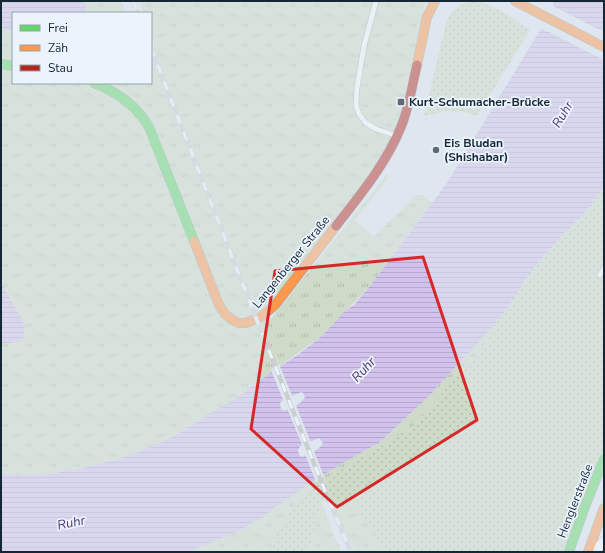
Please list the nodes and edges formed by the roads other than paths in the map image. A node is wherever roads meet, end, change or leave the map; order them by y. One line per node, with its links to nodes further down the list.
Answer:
1 (376, 1): 8 (lane)
2 (435, 1): 8 (main road, Langenberger Straße)
3 (515, 1): 4 (main road)
4 (604, 47)
5 (1, 64): 6 (main road)
6 (12, 66)
7 (96, 84): 8 (main road, Langenberger Straße)
8 (398, 136)
9 (604, 268): 10 (lane)
10 (600, 274)
11 (604, 459): 12 (main road, Henglerstraße)
12 (584, 509): 13 (street); 15 (main road, Henglerstraße)
13 (603, 512): 16 (main road)
14 (604, 542): 17 (street)
15 (569, 552)
16 (588, 552)
17 (593, 552)

